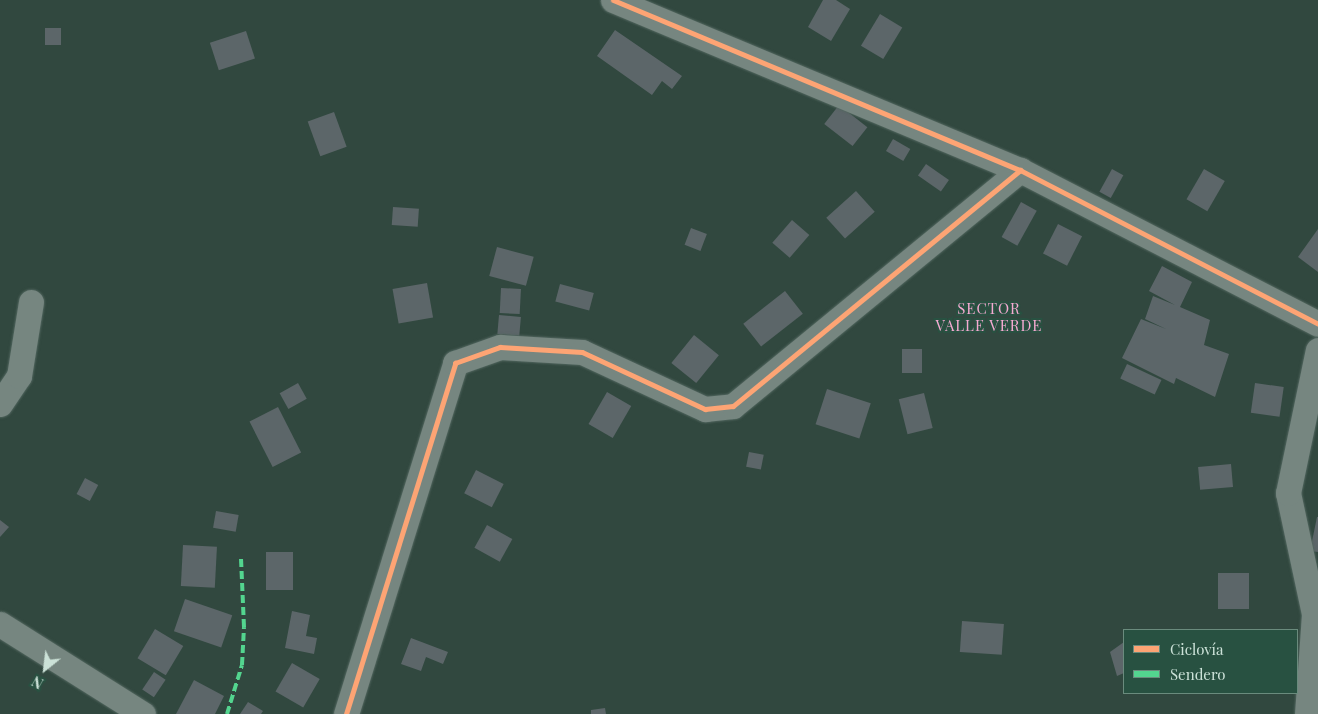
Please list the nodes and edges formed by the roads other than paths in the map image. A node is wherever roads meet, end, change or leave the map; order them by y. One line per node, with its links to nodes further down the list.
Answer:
1 (613, 0): 2 (street)
2 (1020, 170): 4 (street); 9 (street)
3 (31, 302): 6 (street)
4 (1318, 324)
5 (1318, 350): 10 (street)
6 (0, 404)
7 (0, 624): 8 (street)
8 (143, 714)
9 (346, 714)
10 (1307, 714)

